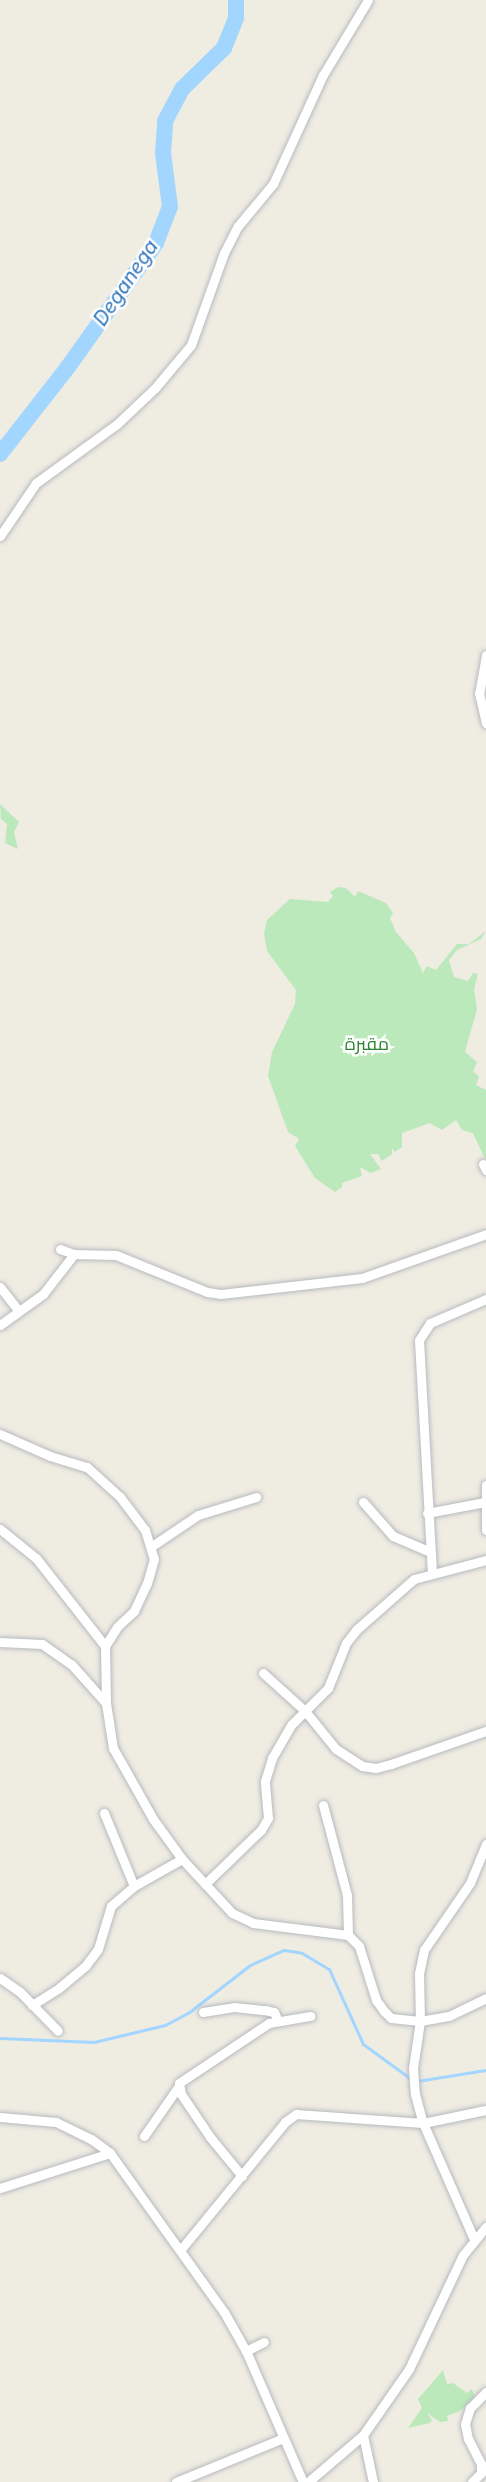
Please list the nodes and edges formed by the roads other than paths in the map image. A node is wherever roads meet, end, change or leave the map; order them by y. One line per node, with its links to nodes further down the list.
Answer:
1 (368, 0): 2 (street)
2 (0, 536)
3 (486, 655): 4 (street)
4 (486, 723)
5 (486, 1234): 7 (street)
6 (60, 1249): 7 (street)
7 (74, 1254): 10 (street)
8 (0, 1287): 10 (street)
9 (486, 1299): 17 (street)
10 (18, 1310): 11 (street)
11 (0, 1325)
12 (0, 1434): 20 (street)
13 (486, 1485): 16 (street)
14 (256, 1497): 20 (street)
15 (363, 1502): 21 (street)
16 (485, 1502): 17 (street); 19 (street)
17 (427, 1513): 21 (street)
18 (0, 1529): 25 (street)
19 (486, 1530)
20 (152, 1546): 25 (street)
21 (429, 1551): 23 (street)
22 (486, 1560): 23 (street)
23 (432, 1574): 28 (street)
24 (0, 1642): 27 (street)
25 (105, 1646): 27 (street)
26 (263, 1673): 28 (street)
27 (106, 1703): 33 (street)
28 (304, 1711): 29 (street); 34 (street)
29 (486, 1731)
30 (322, 1805): 36 (street)
31 (104, 1813): 35 (street)
32 (486, 1844): 43 (street)
33 (182, 1859): 34 (street); 35 (street)
34 (205, 1884): 36 (street)
35 (134, 1886): 39 (street)
36 (348, 1935): 43 (street)
37 (0, 1978): 39 (street)
38 (486, 1998): 43 (street)
39 (32, 2005): 44 (street)
40 (202, 2012): 42 (street)
41 (310, 2016): 42 (street)
42 (278, 2021): 45 (street)
43 (420, 2021): 48 (street)
44 (58, 2031)
45 (178, 2087): 49 (street); 51 (street)
46 (486, 2110): 48 (street)
47 (0, 2117): 50 (street)
48 (423, 2123): 51 (street); 54 (street)
49 (144, 2136)
50 (110, 2153): 52 (street); 55 (street)
51 (242, 2175): 55 (street)
52 (0, 2188)
53 (486, 2227): 54 (street)
54 (474, 2239): 59 (street)
55 (182, 2248): 57 (street)
56 (264, 2342): 57 (street)
57 (246, 2351): 60 (street)
58 (486, 2392): 65 (street)
59 (363, 2435): 63 (street); 64 (street)
60 (281, 2439): 61 (street); 62 (street)
61 (176, 2482)
62 (303, 2482)
63 (308, 2482)
64 (373, 2482)
65 (472, 2482)

